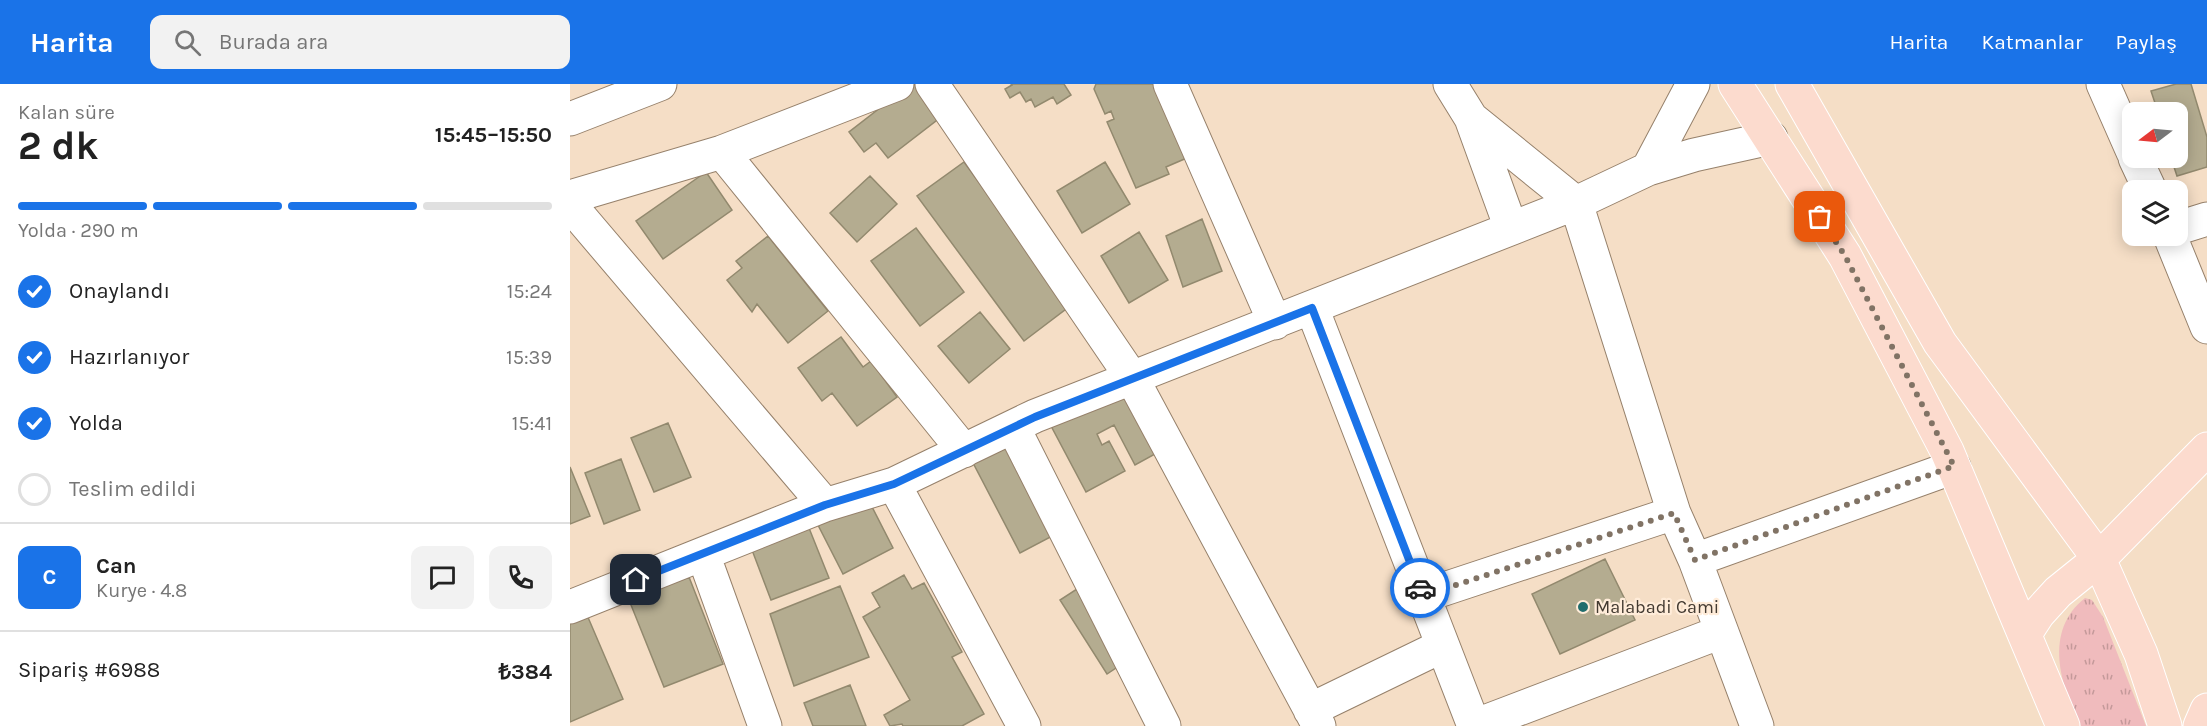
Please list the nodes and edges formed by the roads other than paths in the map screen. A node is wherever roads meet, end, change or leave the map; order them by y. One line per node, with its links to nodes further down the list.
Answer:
1 (660, 84): 11 (street)
2 (897, 84): 14 (street)
3 (932, 84): 26 (street)
4 (1170, 84): 24 (street)
5 (1449, 84): 10 (street)
6 (1693, 84): 15 (street)
7 (1735, 84): 13 (main road)
8 (1791, 84): 35 (main road)
9 (2103, 84): 12 (street)
10 (1471, 118): 17 (street); 21 (street)
11 (570, 119)
12 (2122, 127)
13 (1771, 138): 15 (street); 30 (main road)
14 (722, 152): 16 (street); 29 (street)
15 (1648, 169): 17 (street)
16 (570, 197)
17 (1576, 203): 21 (street); 33 (street)
18 (570, 205): 32 (street)
19 (2207, 219): 20 (street)
20 (2188, 225)
21 (1511, 228): 23 (street)
22 (2174, 246): 25 (street)
23 (1312, 308): 24 (street); 37 (street)
24 (1275, 323): 26 (street)
25 (2207, 327)
26 (1132, 378): 27 (street); 43 (street)
27 (1013, 427): 29 (street); 46 (street)
28 (2207, 449): 35 (main road)
29 (964, 451): 31 (street)
30 (1954, 466): 36 (street); 40 (main road)
31 (894, 484): 32 (street); 45 (street)
32 (825, 505): 34 (street)
33 (1674, 513): 36 (street); 37 (street)
34 (703, 554): 38 (street); 44 (street)
35 (2099, 559): 40 (main road); 50 (main road)
36 (1695, 560): 39 (street)
37 (1423, 596): 41 (street)
38 (570, 607)
39 (1721, 632): 47 (street); 48 (street)
40 (2025, 634): 49 (main road)
41 (1442, 646): 43 (street); 47 (street)
42 (2207, 710): 51 (main road)
43 (1315, 718)
44 (765, 726)
45 (1024, 726)
46 (1164, 726)
47 (1474, 726)
48 (1758, 726)
49 (2063, 726)
50 (2165, 726)
51 (2200, 726)

